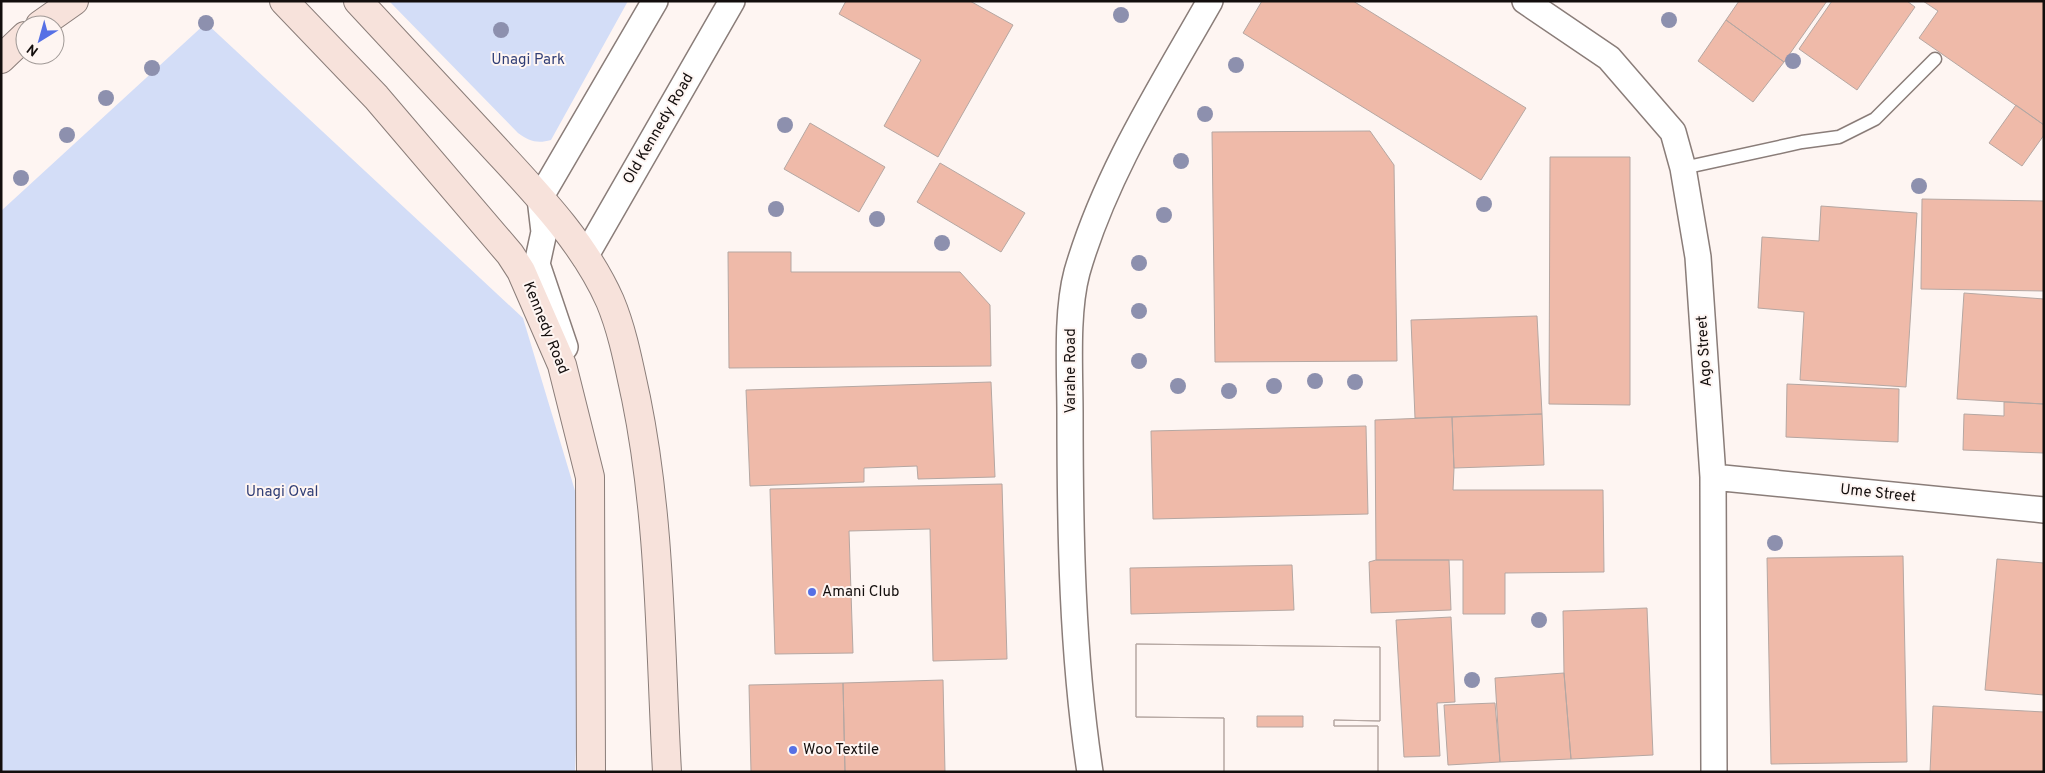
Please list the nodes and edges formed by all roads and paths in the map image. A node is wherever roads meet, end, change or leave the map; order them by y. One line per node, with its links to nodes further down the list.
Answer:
1 (74, 1): 8 (main road)
2 (284, 1): 15 (main road, Kennedy Road)
3 (358, 1): 13 (main road)
4 (655, 1): 13 (street)
5 (732, 1): 14 (street, Old Kennedy Road)
6 (1210, 1): 20 (street, Varahe Road)
7 (1525, 1): 12 (street, Ago Street)
8 (54, 15)
9 (15, 46): 11 (main road)
10 (1935, 59): 12 (lane)
11 (1, 60)
12 (1683, 168): 16 (street, Ago Street)
13 (540, 198): 14 (main road); 15 (street)
14 (585, 257): 19 (main road)
15 (562, 365): 18 (main road, Kennedy Road)
16 (1713, 477): 17 (street, Ume Street); 21 (street, Ago Street)
17 (2044, 510)
18 (591, 772)
19 (667, 772)
20 (1090, 772)
21 (1714, 772)

